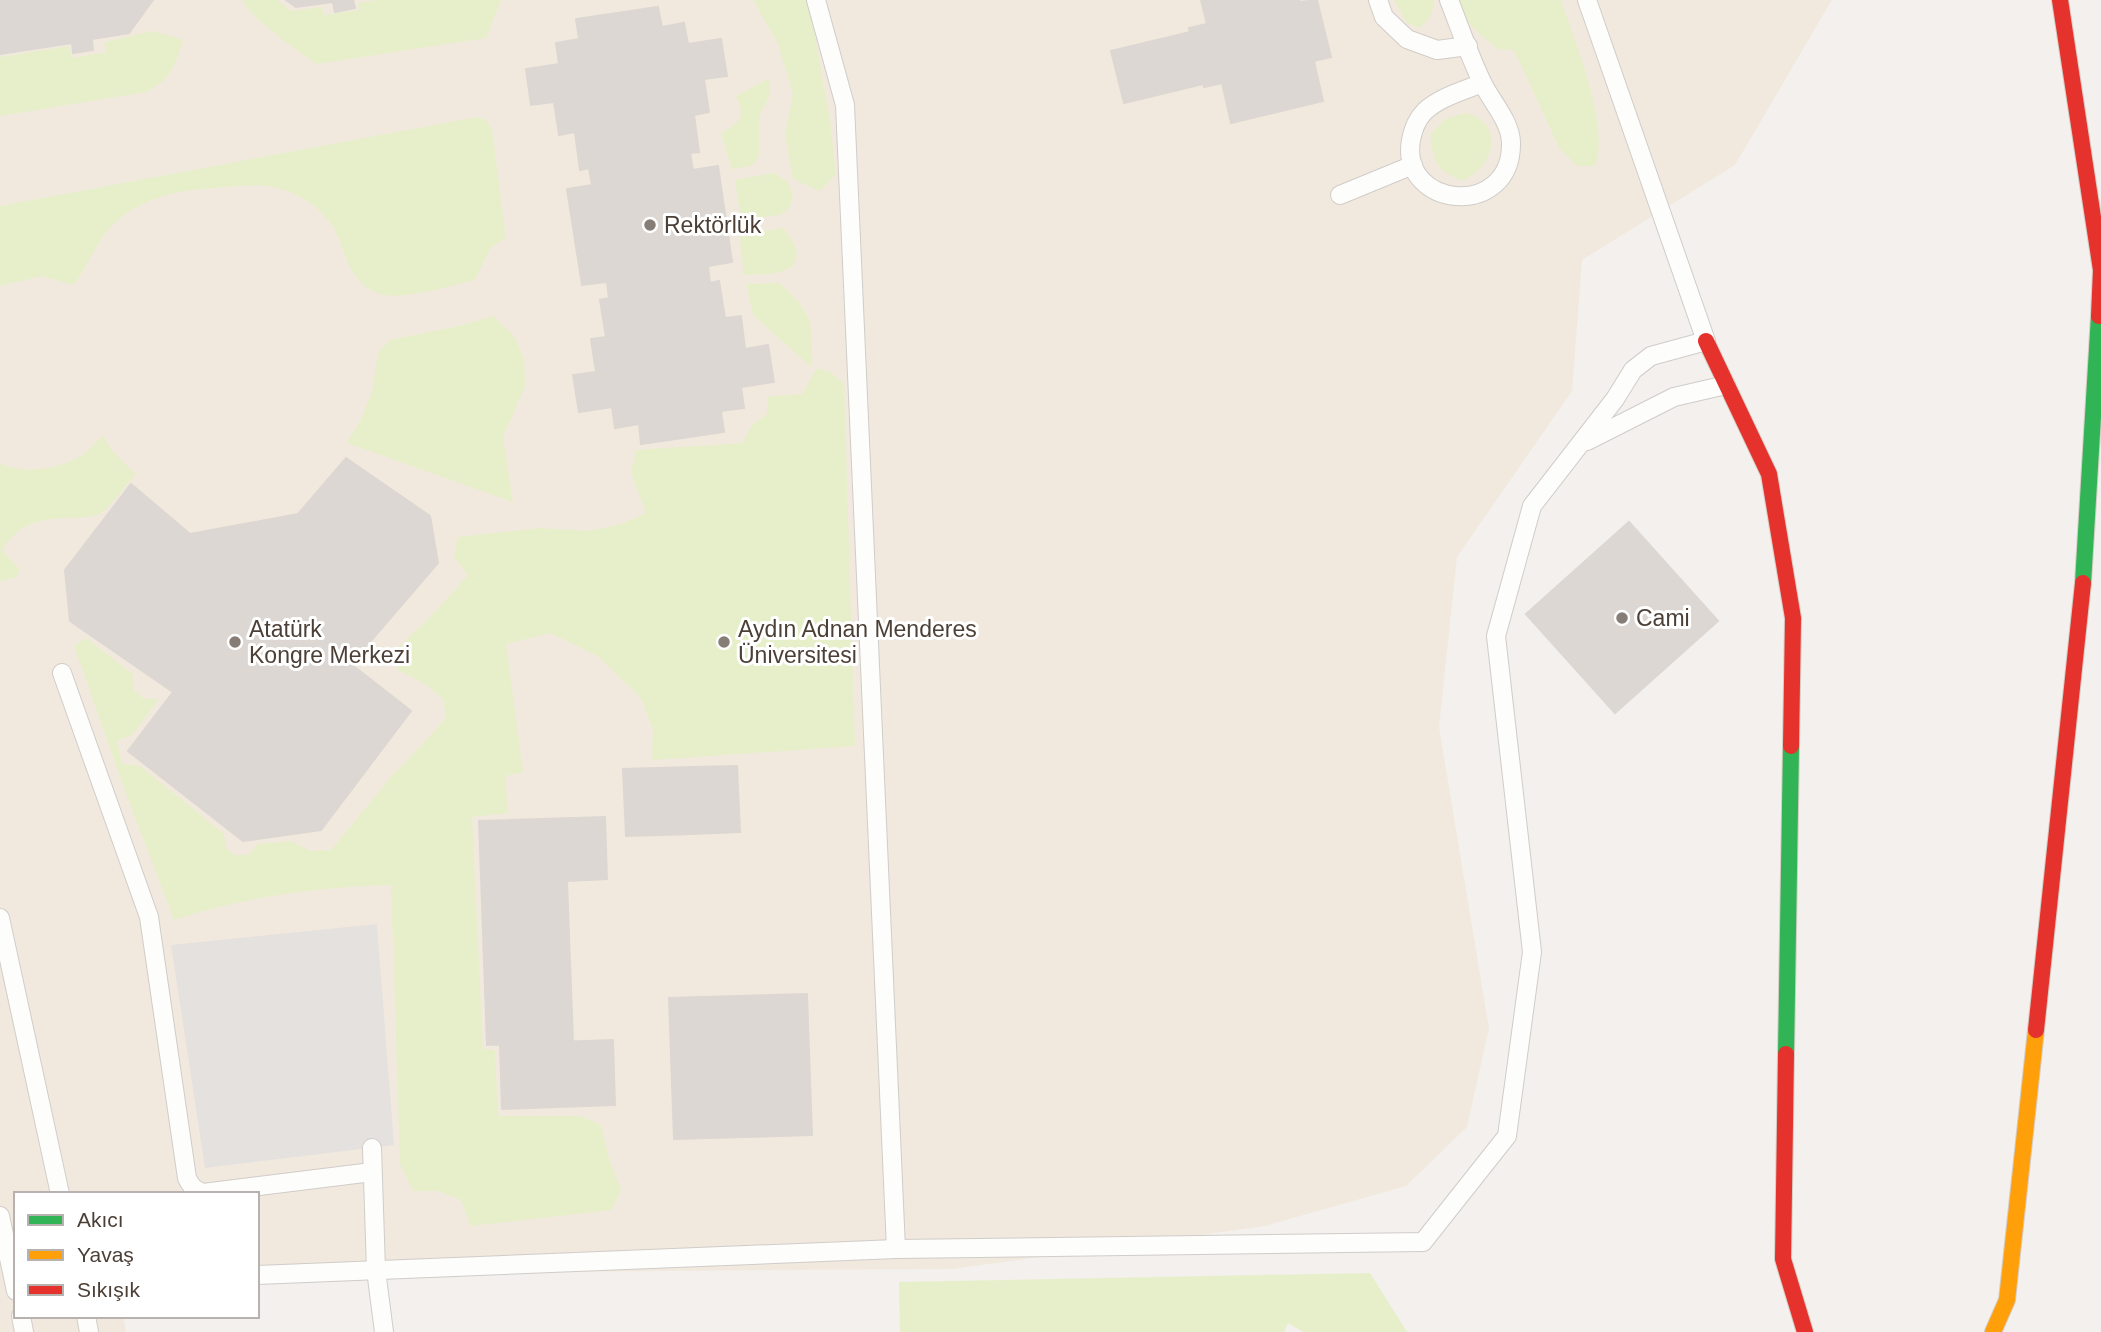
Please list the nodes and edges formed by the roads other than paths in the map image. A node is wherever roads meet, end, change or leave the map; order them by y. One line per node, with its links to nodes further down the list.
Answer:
1 (816, 0): 21 (lane)
2 (1378, 0): 6 (lane)
3 (1450, 0): 6 (lane)
4 (1587, 0): 10 (lane)
5 (2060, 0): 27 (street)
6 (1468, 46): 7 (lane)
7 (1482, 83): 8 (lane); 8 (lane)
8 (1413, 165): 9 (lane)
9 (1340, 195)
10 (1706, 341): 11 (street); 12 (lane)
11 (1726, 385): 12 (lane); 26 (street)
12 (1580, 444): 21 (lane)
13 (62, 673): 18 (lane)
14 (0, 918): 17 (lane)
15 (372, 1148): 16 (lane)
16 (372, 1172): 19 (lane); 22 (lane)
17 (60, 1192)
18 (200, 1192)
19 (211, 1192)
20 (0, 1216): 24 (lane)
21 (896, 1249): 22 (lane)
22 (376, 1270): 23 (lane); 25 (lane)
23 (259, 1275)
24 (14, 1282)
25 (384, 1332)
26 (1805, 1332)
27 (1993, 1332)

